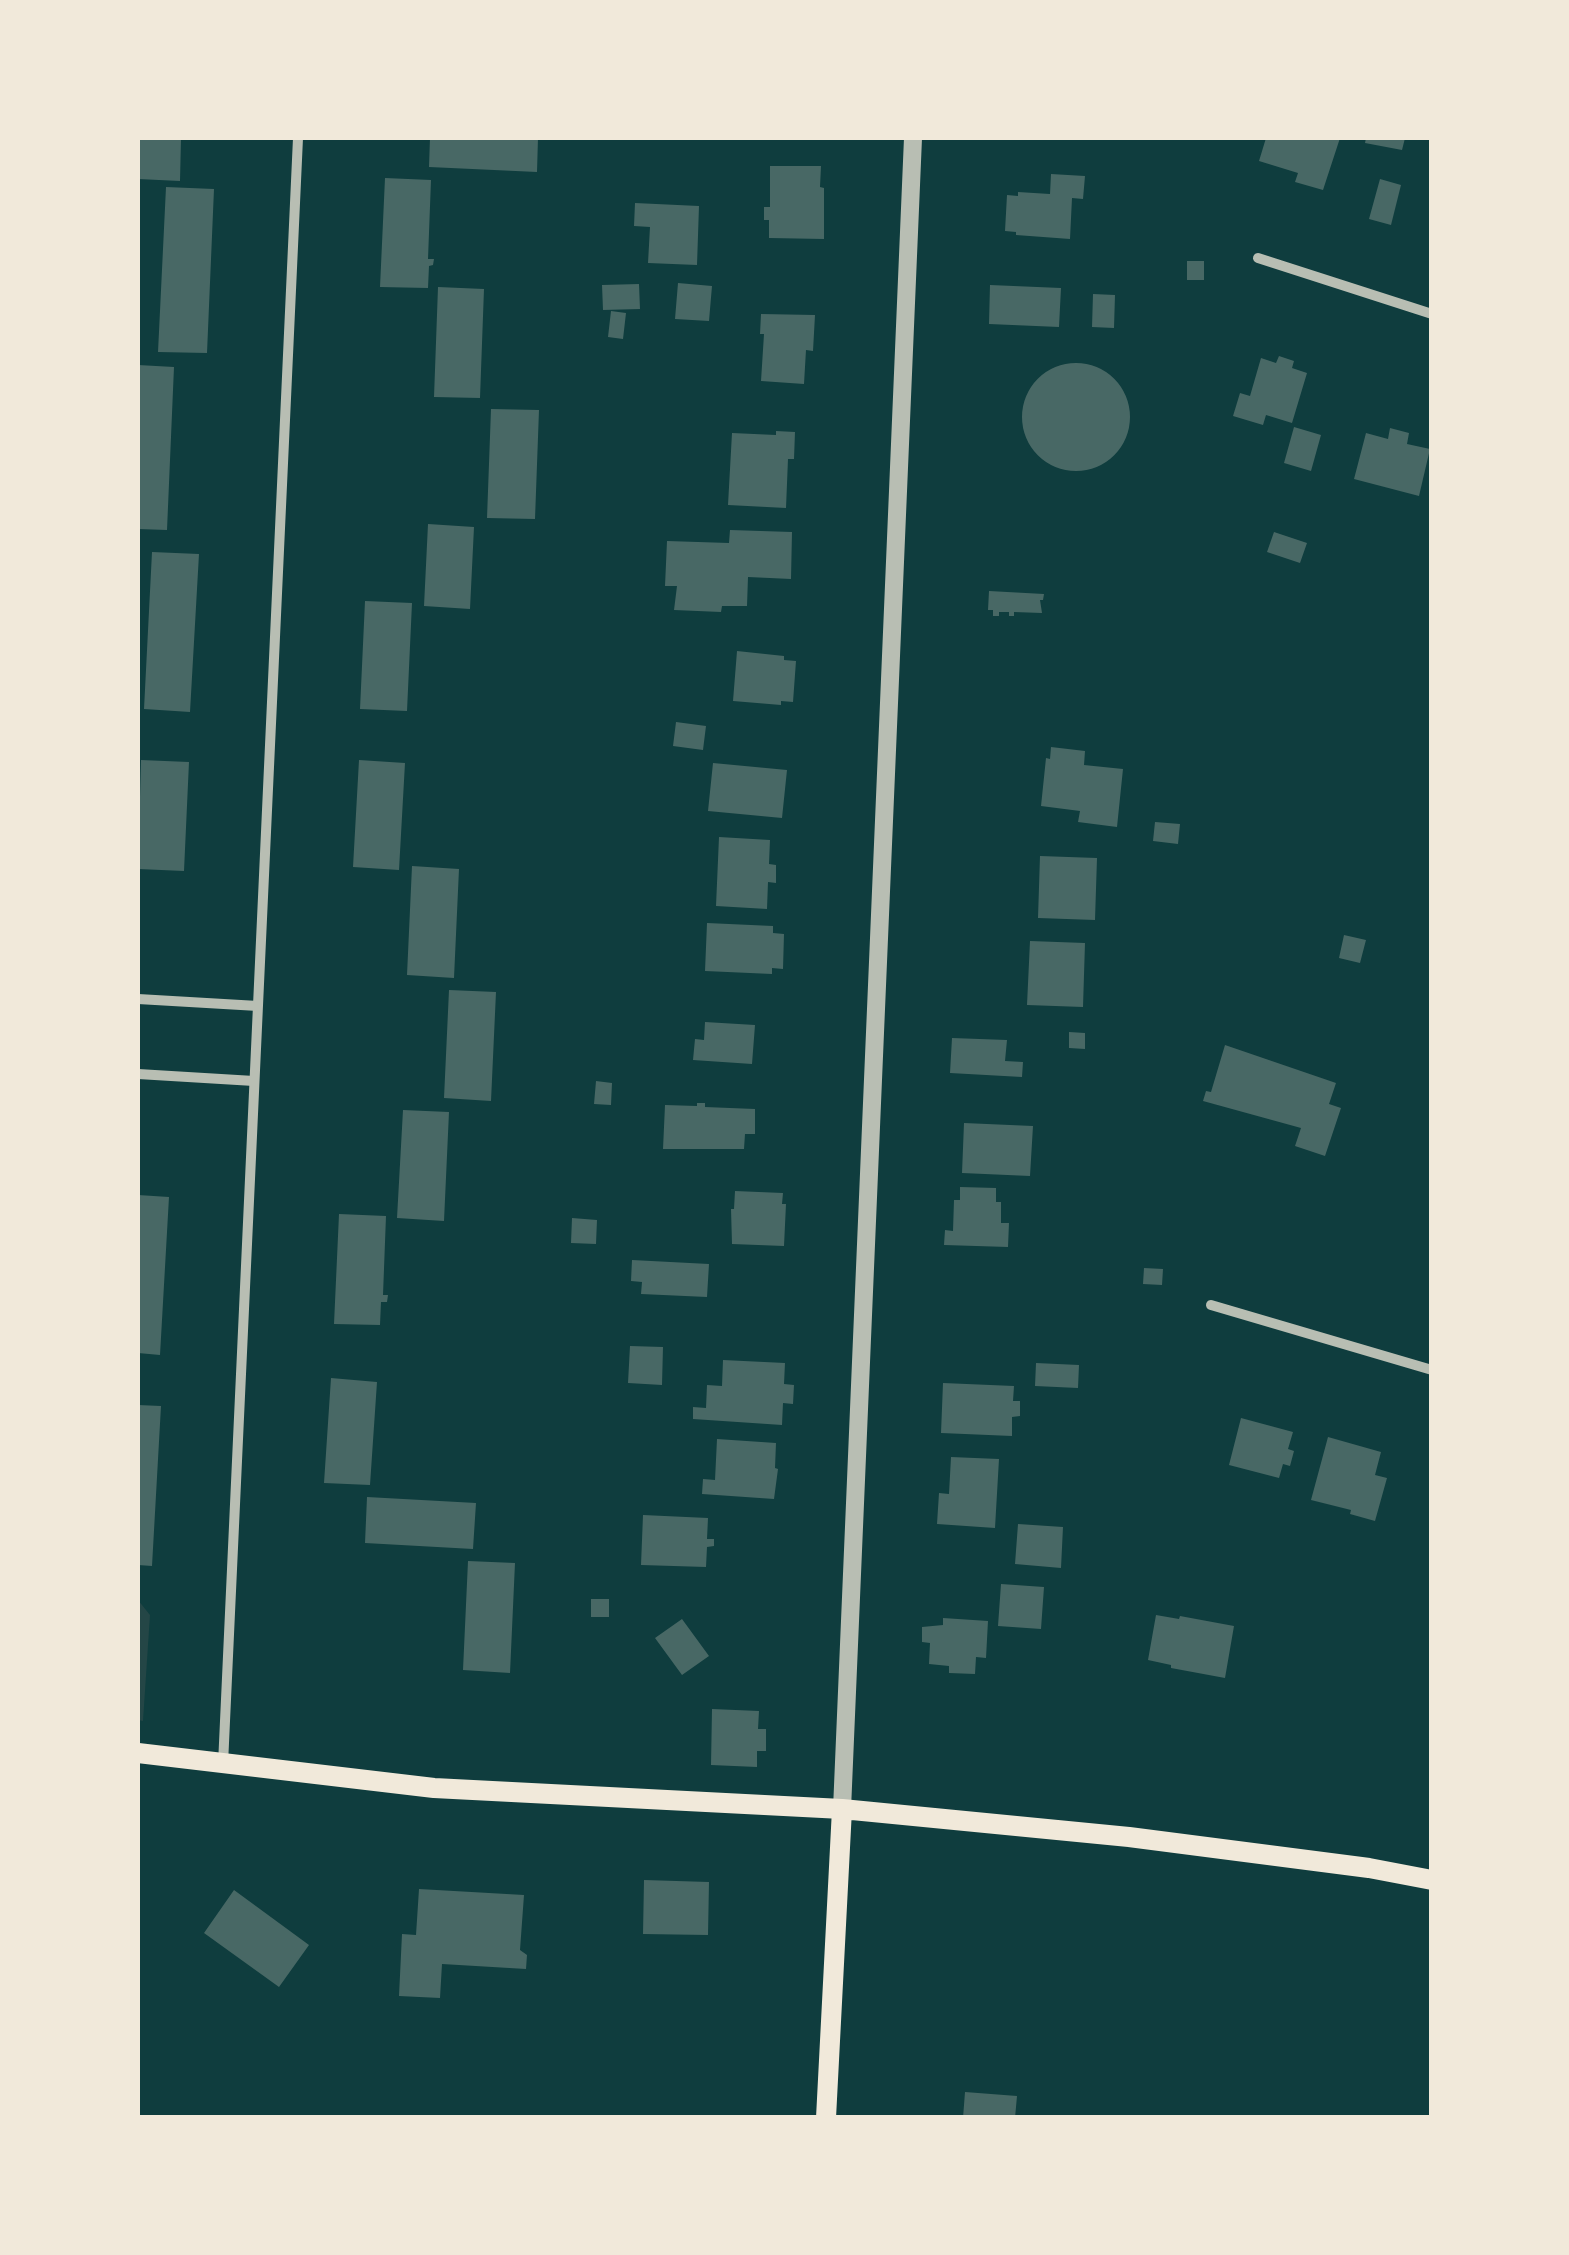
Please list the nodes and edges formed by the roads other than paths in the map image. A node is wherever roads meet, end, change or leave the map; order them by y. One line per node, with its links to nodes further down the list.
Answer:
1 (298, 138): 6 (street)
2 (913, 138): 13 (street)
3 (1258, 258): 4 (street)
4 (1432, 314)
5 (138, 999): 6 (street)
6 (258, 1006): 8 (street)
7 (138, 1074): 8 (street)
8 (254, 1080): 12 (street)
9 (1211, 1305): 10 (street)
10 (1432, 1370)
11 (138, 1753): 12 (main road)
12 (223, 1765): 13 (main road)
13 (842, 1809): 14 (main road); 15 (main road)
14 (1432, 1880)
15 (826, 2118)

